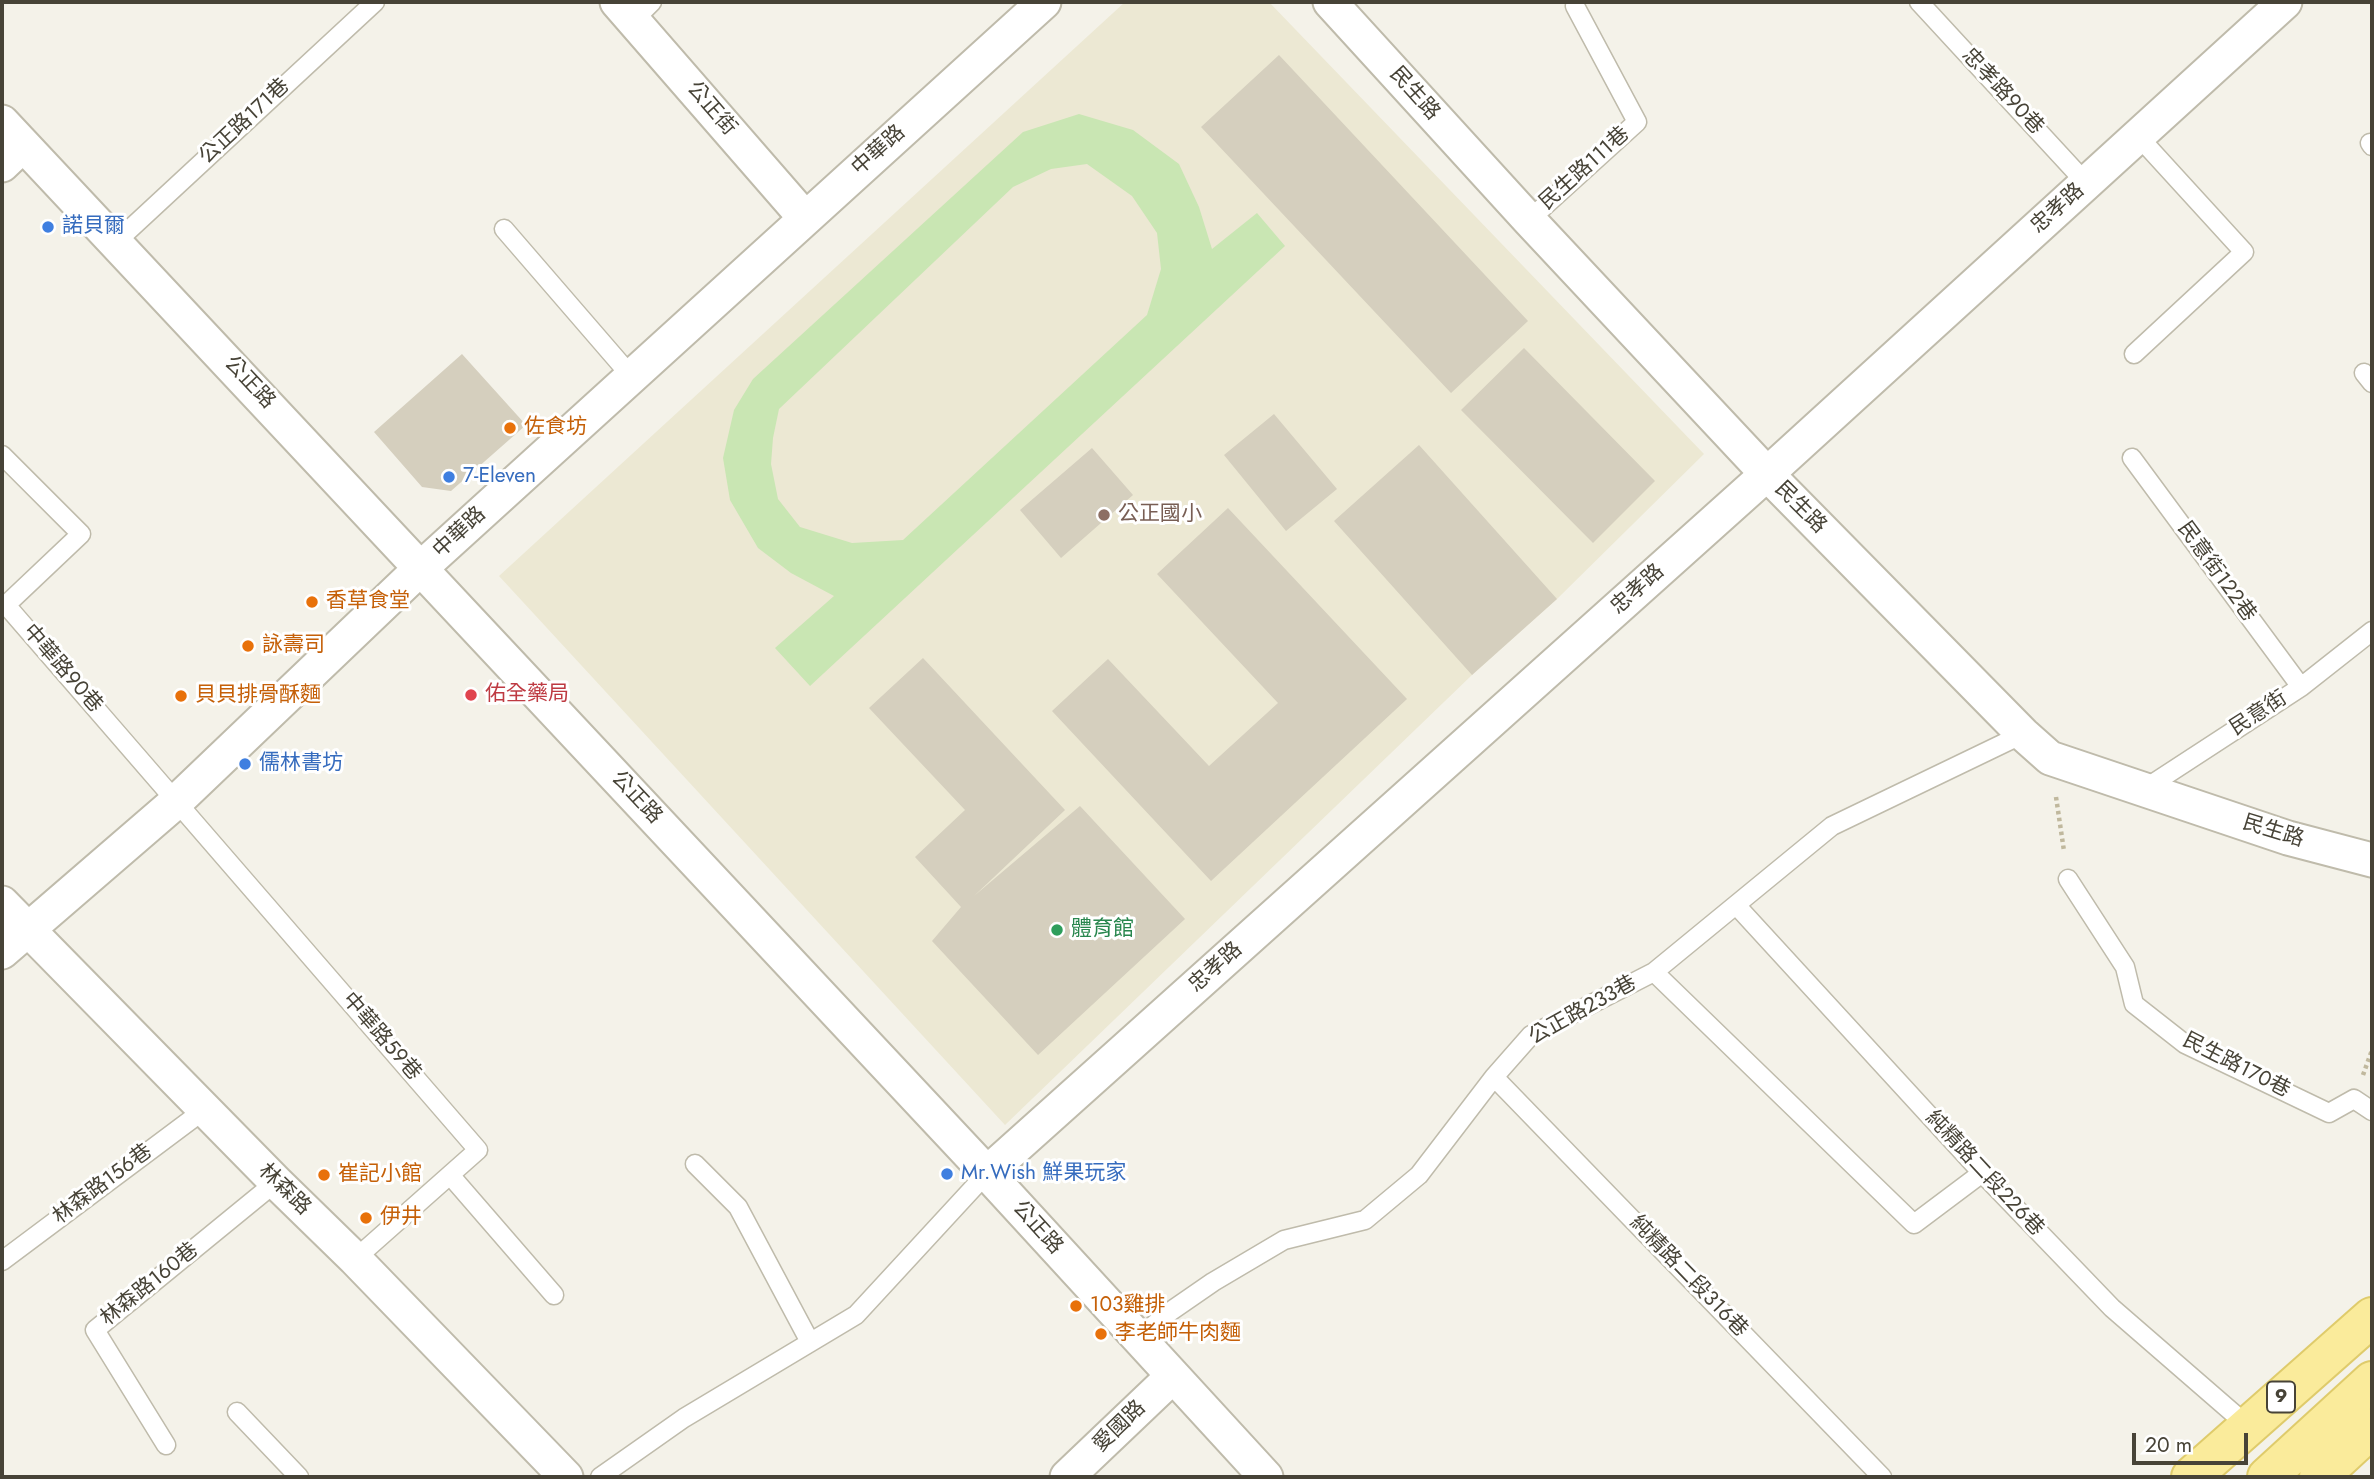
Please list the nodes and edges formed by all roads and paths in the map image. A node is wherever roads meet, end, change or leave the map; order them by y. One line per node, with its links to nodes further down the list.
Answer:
1 (374, 2): 14 (lane, 公正路171巷)
2 (1044, 2): 11 (street, 中華路)
3 (1330, 2): 12 (street, 民生路)
4 (1919, 2): 10 (lane, 忠孝路90巷)
5 (2285, 2): 8 (street, 忠孝路)
6 (1575, 6): 12 (lane, 民生路111巷)
7 (634, 8): 11 (street, 公正街)
8 (2138, 136): 10 (street, 忠孝路); 15 (lane)
9 (9, 144): 14 (street, 公正路)
10 (2086, 183): 19 (street, 忠孝路)
11 (805, 218): 16 (street, 中華路)
12 (1529, 220): 19 (street, 民生路)
13 (504, 229): 16 (lane)
14 (116, 242): 20 (street, 公正路)
15 (2134, 354)
16 (631, 376): 20 (street, 中華路)
17 (2, 454): 26 (lane, 中華路90巷)
18 (2132, 457): 22 (lane, 民意街122巷)
19 (1767, 474): 23 (street, 民生路); 38 (street, 忠孝路)
20 (422, 568): 26 (street, 中華路); 38 (street, 公正路)
21 (2372, 631): 22 (lane, 民意街)
22 (2301, 687): 25 (lane, 民意街)
23 (2023, 734): 24 (street, 民生路); 30 (lane, 公正路233巷)
24 (2050, 758): 25 (street, 民生路); 28 (path)
25 (2143, 790): 27 (street, 民生路)
26 (177, 800): 31 (street, 中華路); 40 (lane, 中華路59巷)
27 (2372, 860)
28 (2068, 879): 36 (lane, 民生路170巷)
29 (2, 903): 31 (street, 林森路)
30 (1736, 905): 33 (lane, 公正路233巷); 39 (lane, 純精路二段226巷)
31 (26, 930): 32 (street, 中華路); 35 (street, 林森路)
32 (2, 952)
33 (1654, 972): 34 (lane, 公正路233巷); 39 (lane)
34 (1494, 1077): 46 (lane, 公正路233巷); 59 (lane, 純精路二段316巷)
35 (204, 1110): 41 (street, 林森路); 43 (lane, 林森路156巷)
36 (2372, 1111)
37 (695, 1164): 47 (lane)
38 (987, 1173): 46 (street, 公正路); 47 (lane)
39 (1982, 1173): 51 (lane, 純精路二段226巷)
40 (450, 1175): 42 (lane, 中華路59巷); 44 (lane)
41 (276, 1182): 42 (street, 林森路); 53 (lane, 林森路160巷)
42 (355, 1258): 55 (street, 林森路)
43 (2, 1261)
44 (554, 1295)
45 (2372, 1317): 51 (main road, 9)
46 (1138, 1338): 48 (street, 公正路)
47 (810, 1342): 56 (lane)
48 (1172, 1377): 57 (street, 愛國路); 58 (street, 公正路)
49 (2372, 1381): 61 (main road, 9)
50 (237, 1412): 54 (lane)
51 (2248, 1426): 60 (main road, 9)
52 (2372, 1429): 62 (main road)
53 (166, 1445)
54 (299, 1477)
55 (566, 1477)
56 (600, 1477)
57 (1068, 1477)
58 (1266, 1477)
59 (1882, 1477)
60 (2191, 1477)
61 (2267, 1477)
62 (2319, 1477)

